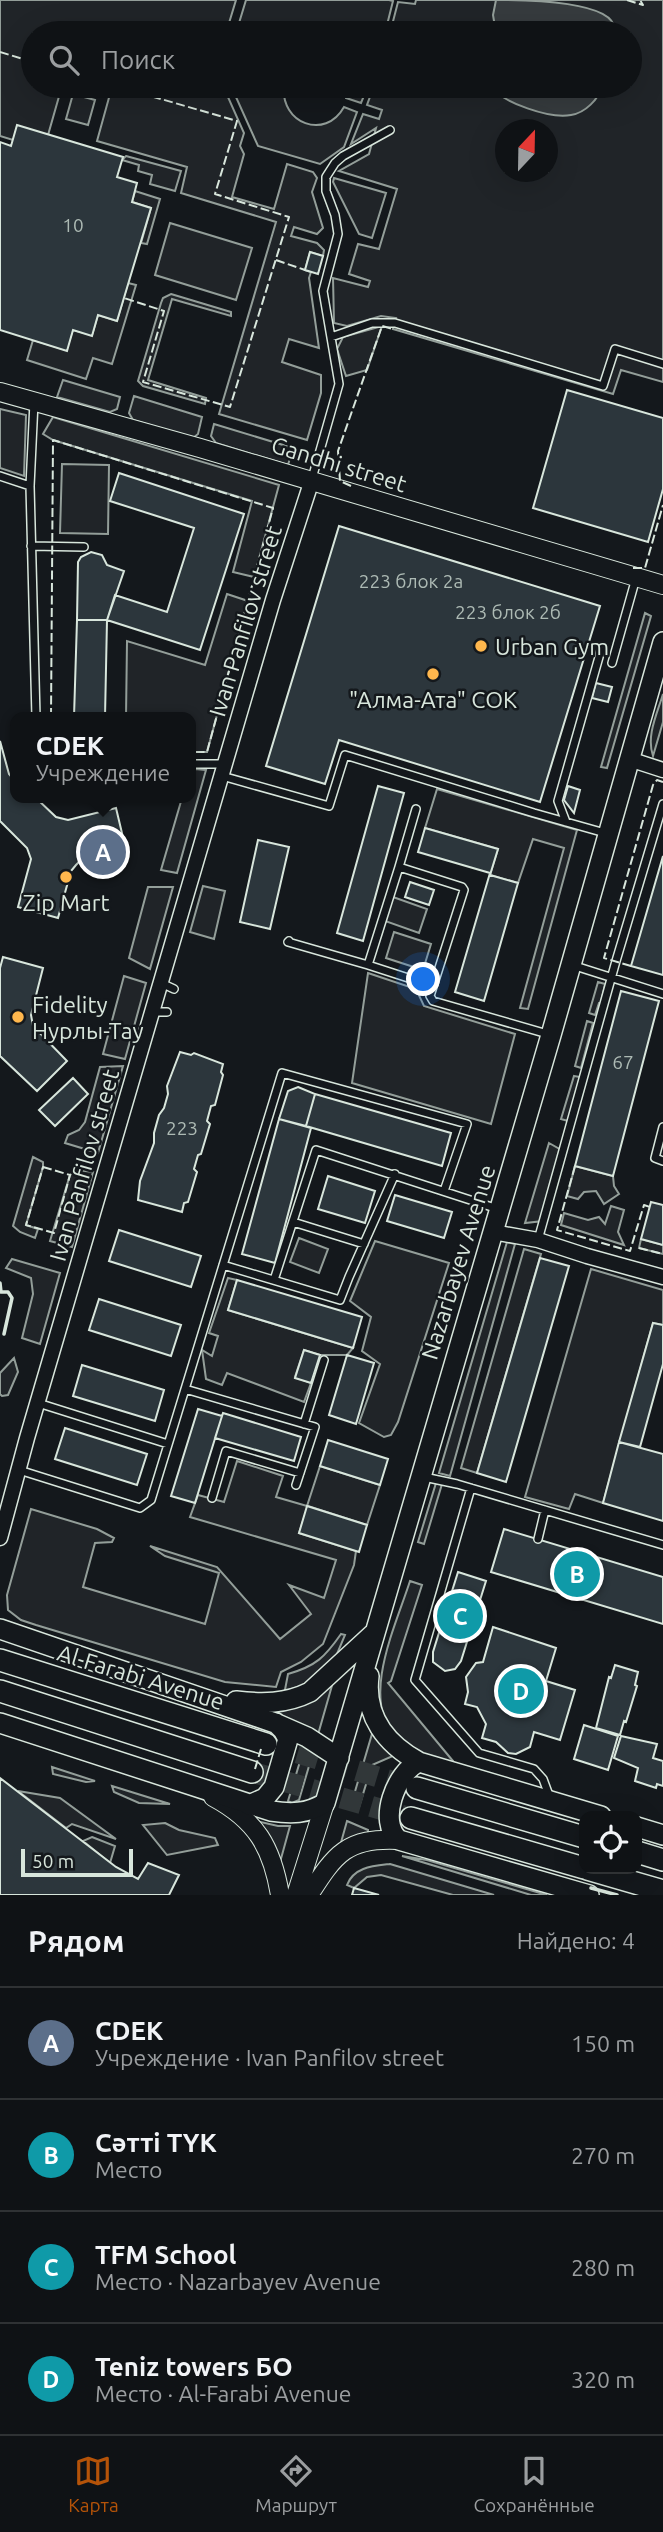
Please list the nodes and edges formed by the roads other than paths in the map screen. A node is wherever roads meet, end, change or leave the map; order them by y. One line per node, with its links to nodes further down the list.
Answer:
1 (390, 130): 2 (lane)
2 (331, 337): 3 (lane); 7 (lane)
3 (663, 364)
4 (0, 392): 5 (street, Gandhi street)
5 (34, 401): 7 (street, Gandhi street); 8 (lane)
6 (0, 476): 8 (lane)
7 (311, 483): 11 (street, Gandhi street); 19 (street, Ivan Panfilov street)
8 (30, 486): 9 (lane)
9 (32, 547): 10 (lane); 16 (lane)
10 (84, 547)
11 (636, 577): 12 (street, Gandhi street); 15 (lane)
12 (663, 585)
13 (663, 642): 17 (main road, Nazarbayev Avenue)
14 (601, 650): 23 (lane)
15 (612, 663)
16 (36, 712)
17 (629, 759): 20 (street); 24 (main road, Nazarbayev Avenue)
18 (196, 765): 19 (lane)
19 (223, 770): 23 (lane); 47 (street, Ivan Panfilov street)
20 (663, 770)
21 (663, 804): 29 (lane)
22 (416, 809): 25 (lane)
23 (566, 822): 24 (lane)
24 (608, 833): 27 (main road, Nazarbayev Avenue)
25 (399, 867): 28 (lane); 30 (lane)
26 (289, 941): 28 (lane)
27 (571, 964): 29 (lane); 32 (main road, Nazarbayev Avenue)
28 (368, 965): 30 (lane)
29 (611, 977): 31 (lane); 40 (lane)
30 (433, 986): 32 (lane)
31 (663, 994)
32 (551, 1035): 37 (main road, Nazarbayev Avenue)
33 (663, 1127): 34 (lane)
34 (663, 1161)
35 (395, 1174): 36 (lane); 38 (lane); 41 (lane)
36 (444, 1191): 37 (lane); 42 (lane)
37 (500, 1209): 39 (main road, Nazarbayev Avenue)
38 (293, 1222): 41 (lane); 44 (lane)
39 (493, 1232): 40 (street); 52 (main road, Nazarbayev Avenue)
40 (538, 1240): 43 (street)
41 (364, 1244): 44 (lane)
42 (223, 1265): 44 (lane); 46 (lane)
43 (663, 1277)
44 (274, 1280)
45 (324, 1360): 48 (lane)
46 (185, 1388): 48 (lane); 49 (lane)
47 (38, 1403): 49 (lane); 50 (street, Ivan Panfilov street)
48 (304, 1424): 51 (lane)
49 (168, 1444): 50 (lane)
50 (18, 1470): 57 (street, Ivan Panfilov street)
51 (300, 1473): 53 (lane); 55 (lane)
52 (420, 1476): 54 (lane); 61 (main road, Nazarbayev Avenue)
53 (296, 1485)
54 (471, 1488): 56 (lane); 73 (lane)
55 (212, 1498)
56 (545, 1510): 58 (lane); 59 (lane)
57 (0, 1538)
58 (538, 1539)
59 (663, 1545)
60 (0, 1629): 64 (main road, Al-Farabi Avenue)
61 (373, 1634): 64 (main road); 68 (main road, Nazarbayev Avenue); 69 (main road)
62 (0, 1660): 67 (main road, Al-Farabi Avenue)
63 (0, 1691): 70 (main road)
64 (190, 1694): 66 (main road)
65 (0, 1723): 71 (main road)
66 (275, 1723): 68 (main road); 75 (main road)
67 (266, 1744)
68 (339, 1758): 74 (main road, Nazarbayev Avenue)
69 (419, 1762): 73 (main road); 81 (main road)
70 (252, 1772)
71 (194, 1786): 75 (main road); 87 (street)
72 (417, 1788): 80 (main road)
73 (551, 1802): 76 (main road)
74 (325, 1803): 75 (main road); 88 (street, Nazarbayev Avenue)
75 (249, 1805)
76 (583, 1811)
77 (411, 1818): 84 (main road)
78 (642, 1829): 79 (main road)
79 (663, 1835)
80 (579, 1836)
81 (399, 1840): 89 (street); 90 (main road)
82 (642, 1854): 83 (main road)
83 (663, 1860)
84 (579, 1866)
85 (606, 1874): 86 (main road)
86 (663, 1891)
87 (280, 1895)
88 (296, 1895)
89 (309, 1895)
90 (589, 1895)

